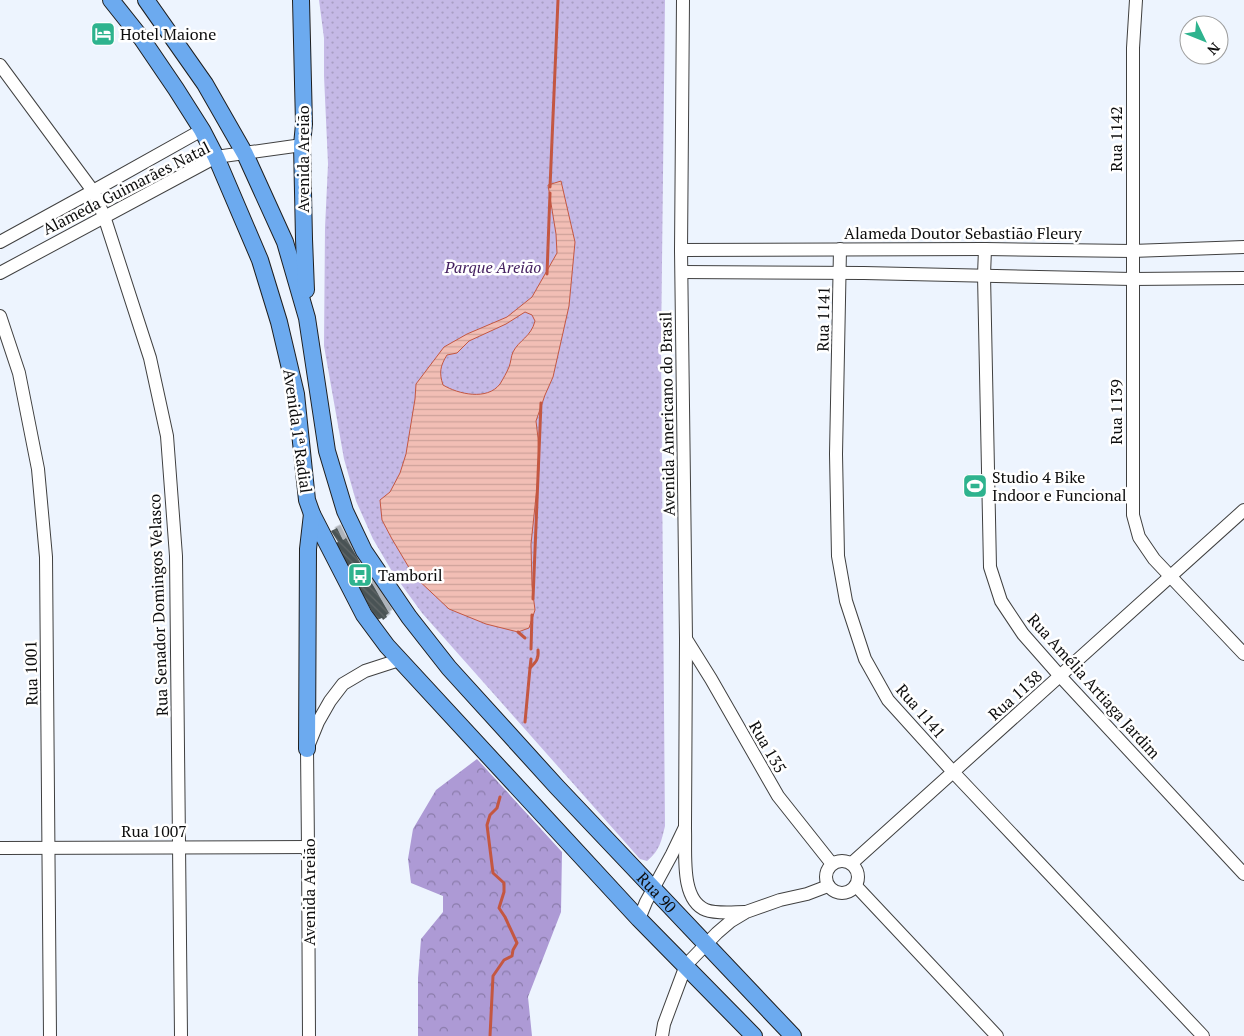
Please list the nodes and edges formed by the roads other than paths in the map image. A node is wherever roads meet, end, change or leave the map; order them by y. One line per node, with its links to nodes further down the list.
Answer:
1 (111, 0): 7 (main road, Avenida 1ª Radial)
2 (146, 0): 9 (main road, Avenida 1ª Radial)
3 (300, 0): 8 (main road, Avenida Areião)
4 (683, 0): 17 (street, Avenida Americano do Brasil)
5 (1136, 0): 18 (street, Rua 1142)
6 (0, 65): 11 (street, Rua Senador Domingos Velasco)
7 (202, 130): 10 (main road, Avenida 1ª Radial); 11 (street, Alameda Guimarães Natal)
8 (302, 145): 9 (street, Alameda Guimarães Natal); 26 (main road, Avenida Areião)
9 (245, 154): 10 (street, Alameda Guimarães Natal); 26 (main road, Avenida 1ª Radial)
10 (216, 157): 12 (street, Alameda Guimarães Natal); 28 (main road, Avenida 1ª Radial)
11 (93, 191): 12 (street, Rua Senador Domingos Velasco); 13 (street, Alameda Guimarães Natal)
12 (104, 216): 20 (street, Alameda Guimarães Natal); 42 (street, Rua Senador Domingos Velasco)
13 (0, 242)
14 (1244, 247): 18 (street, Alameda Doutor Sebastião Fleury)
15 (840, 249): 16 (street, Alameda Doutor Sebastião Fleury); 17 (street, Alameda Doutor Sebastião Fleury); 21 (street, Rua 1141)
16 (985, 249): 18 (street, Alameda Doutor Sebastião Fleury); 22 (street, Rua Amélia Artiaga Jardim)
17 (681, 250): 19 (street, Avenida Americano do Brasil)
18 (1132, 251): 24 (street, Rua 1142)
19 (682, 272): 21 (street); 30 (street, Avenida Americano do Brasil)
20 (0, 273)
21 (840, 273): 22 (street); 36 (street, Rua 1141)
22 (984, 275): 24 (street); 33 (street, Rua Amélia Artiaga Jardim)
23 (1244, 278): 24 (street)
24 (1132, 279): 29 (street, Rua 1139)
25 (0, 316): 41 (street, Rua 1001)
26 (307, 318): 35 (main road, Avenida 1ª Radial)
27 (1244, 510): 29 (street, Rua 1138)
28 (312, 514): 32 (main road, Avenida 1ª Radial); 34 (main road)
29 (1172, 576): 31 (street, Rua 1139); 33 (street, Rua 1138)
30 (686, 639): 38 (street, Avenida Americano do Brasil); 43 (street, Rua 135)
31 (1244, 654)
32 (400, 660): 34 (street); 37 (main road, Avenida 1ª Radial)
33 (1060, 676): 36 (street, Rua 1138); 45 (street, Rua Amélia Artiaga Jardim)
34 (306, 749): 39 (street, Avenida Areião)
35 (522, 749): 48 (main road, Rua 90)
36 (954, 773): 44 (street, Rua 1138); 60 (street, Rua 1141)
37 (510, 779): 50 (main road, Rua 90)
38 (685, 827): 48 (street, Avenida Americano do Brasil); 49 (street, Avenida Americano do Brasil)
39 (308, 847): 42 (street, Rua 1007); 55 (street, Avenida Areião)
40 (0, 848): 41 (street, Rua 1007)
41 (49, 848): 42 (street, Rua 1007); 53 (street, Rua 1001)
42 (180, 848): 54 (street, Rua Senador Domingos Velasco)
43 (832, 864): 44 (street); 46 (street)
44 (852, 864): 47 (street)
45 (1244, 874)
46 (828, 886): 47 (street); 49 (street)
47 (856, 886): 59 (street)
48 (653, 890): 50 (street, Avenida Americano do Brasil); 51 (main road, Rua 90)
49 (746, 912): 51 (street)
50 (640, 919): 52 (main road, Rua 90)
51 (704, 944): 52 (street); 58 (main road, Rua 90)
52 (686, 965): 56 (street); 57 (main road, Rua 90)
53 (50, 1036)
54 (181, 1036)
55 (309, 1036)
56 (662, 1036)
57 (754, 1036)
58 (792, 1036)
59 (997, 1036)
60 (1203, 1036)

